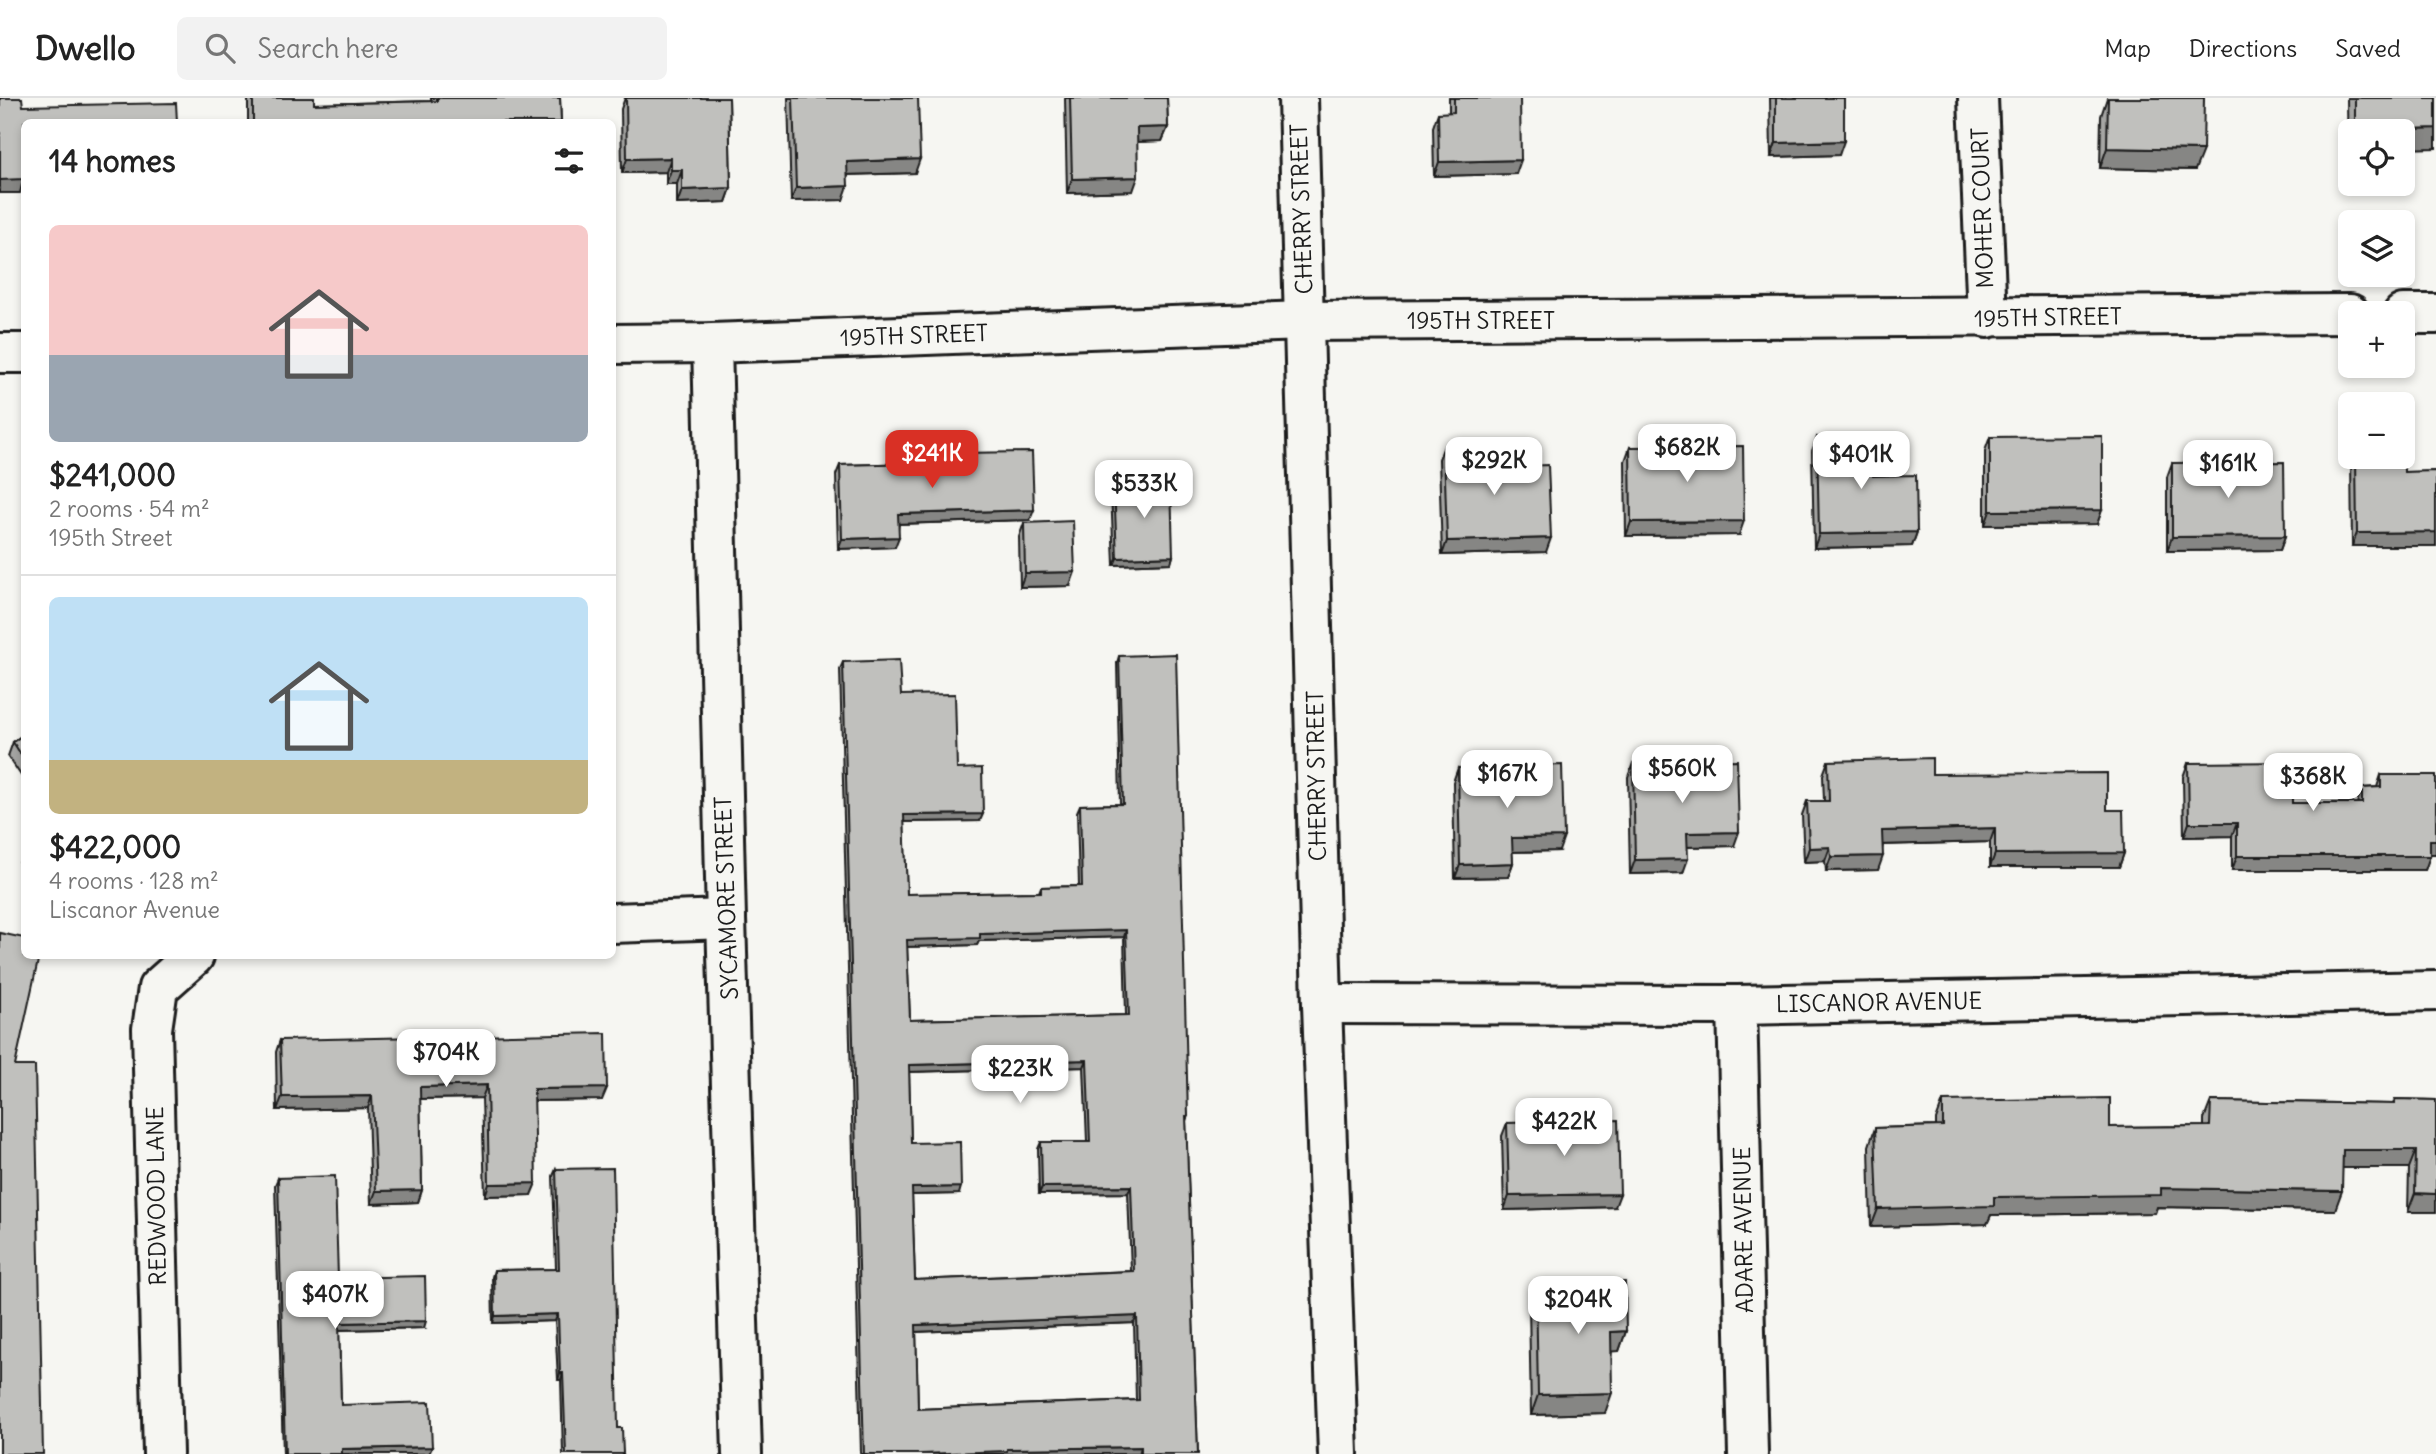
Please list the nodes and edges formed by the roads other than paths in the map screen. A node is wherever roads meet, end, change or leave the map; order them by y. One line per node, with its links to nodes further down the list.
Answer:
1 (1298, 98): 7 (street, CHERRY STREET)
2 (1978, 98): 6 (street, MOHER COURT)
3 (2338, 314): 6 (street, 195TH STREET)
4 (2415, 314): 5 (street)
5 (2436, 314)
6 (1987, 318): 7 (street, 195TH STREET)
7 (1305, 321): 8 (street, 195TH STREET); 16 (street, CHERRY STREET)
8 (712, 343): 9 (street, 195TH STREET); 12 (street, SYCAMORE STREET)
9 (616, 344)
10 (0, 353): 11 (street)
11 (21, 353)
12 (726, 919): 13 (street); 19 (street, SYCAMORE STREET)
13 (616, 923)
14 (191, 959): 18 (street, REDWOOD LANE)
15 (2436, 991): 17 (street, LISCANOR AVENUE)
16 (1322, 1004): 17 (street, LISCANOR AVENUE); 20 (street, CHERRY STREET)
17 (1737, 1005): 21 (street, ADARE AVENUE)
18 (163, 1454)
19 (742, 1454)
20 (1338, 1454)
21 (1748, 1454)

